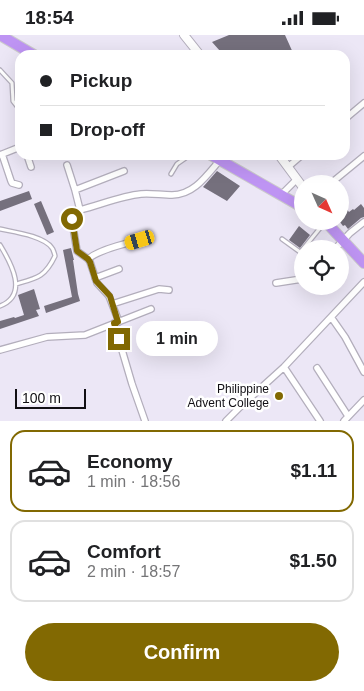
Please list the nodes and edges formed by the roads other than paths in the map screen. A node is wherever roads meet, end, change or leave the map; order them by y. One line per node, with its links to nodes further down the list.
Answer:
1 (0, 35): 3 (highway)
2 (184, 35): 4 (street)
3 (26, 50)
4 (196, 50)
5 (0, 70): 7 (lane)
6 (364, 103): 8 (street)
7 (15, 104)
8 (350, 115)
9 (15, 149): 10 (street)
10 (1, 154): 26 (street)
11 (364, 156): 24 (street)
12 (29, 160): 19 (street)
13 (183, 160): 22 (lane)
14 (214, 160): 30 (street)
15 (221, 160): 28 (highway)
16 (283, 160): 20 (street)
17 (296, 160): 20 (street)
18 (67, 165): 27 (street)
19 (31, 167)
20 (288, 167): 23 (street)
21 (124, 171): 27 (street)
22 (171, 174)
23 (294, 175)
24 (341, 175)
25 (294, 182): 28 (street)
26 (19, 185)
27 (75, 189): 30 (street)
28 (281, 195): 29 (highway)
29 (294, 202)
30 (80, 210): 41 (street)
31 (364, 222): 37 (street)
32 (0, 229): 48 (lane)
33 (319, 230): 38 (lane)
34 (334, 230): 37 (highway)
35 (149, 239): 41 (street)
36 (282, 239): 40 (lane)
37 (343, 239): 42 (highway)
38 (310, 240)
39 (0, 245): 48 (lane)
40 (294, 248)
41 (88, 259): 44 (street)
42 (364, 263)
43 (119, 269): 44 (street)
44 (95, 278): 50 (street)
45 (294, 280): 47 (street)
46 (364, 282): 53 (street)
47 (276, 283)
48 (16, 285): 51 (lane)
49 (169, 290): 50 (street)
50 (112, 304): 54 (street)
51 (0, 305)
52 (151, 309): 54 (street)
53 (332, 317): 56 (street); 58 (street)
54 (116, 323): 55 (street); 61 (street)
55 (0, 350)
56 (284, 367): 62 (street); 63 (street)
57 (317, 368): 60 (street)
58 (364, 372)
59 (364, 400): 60 (street)
60 (346, 419)
61 (145, 421)
62 (226, 421)
63 (320, 421)

